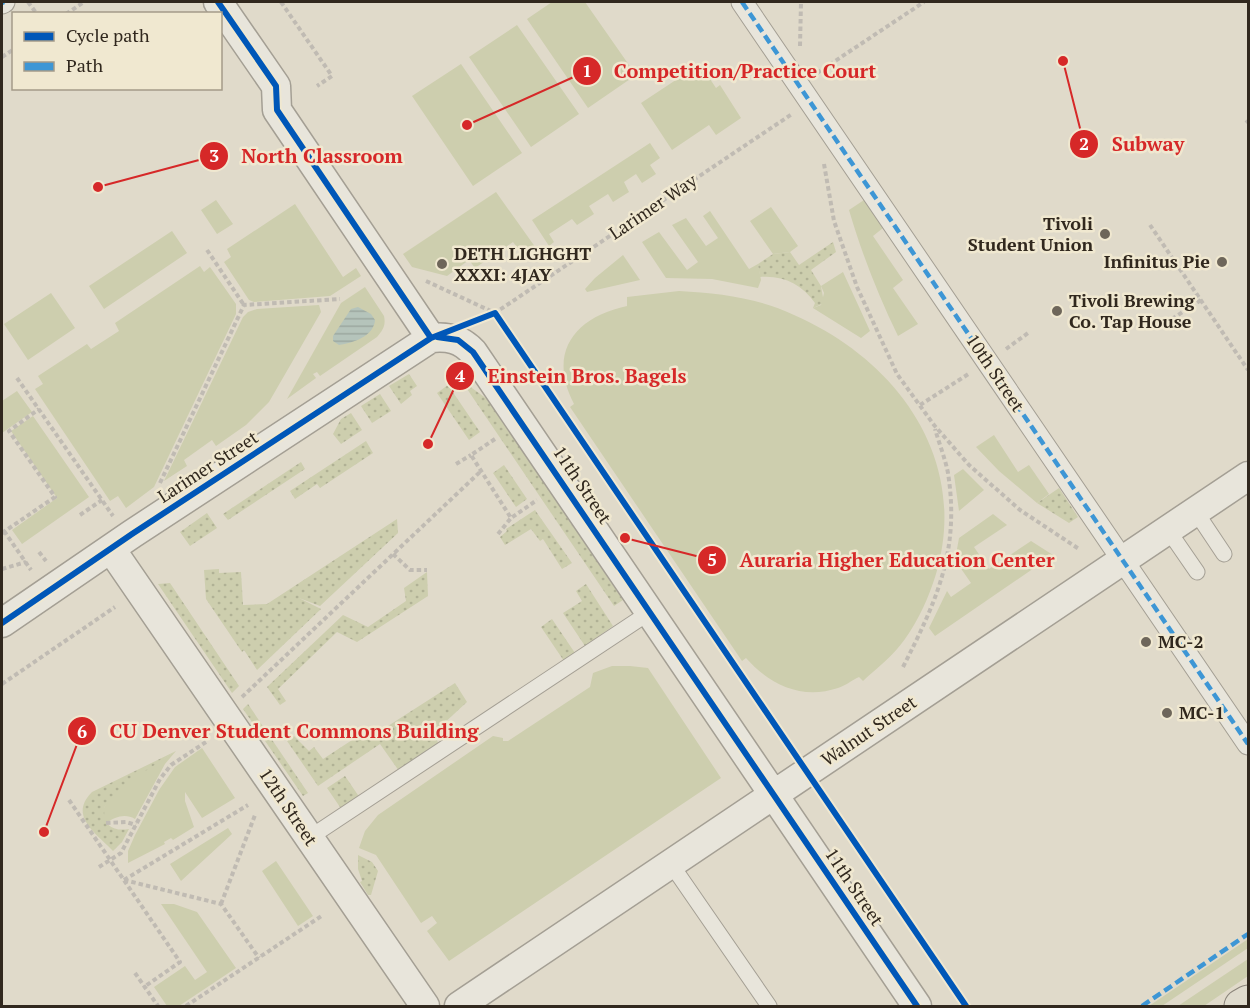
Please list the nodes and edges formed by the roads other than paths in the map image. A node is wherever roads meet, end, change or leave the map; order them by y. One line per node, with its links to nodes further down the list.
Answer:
1 (218, 2): 3 (street)
2 (742, 2): 9 (street, 10th Street)
3 (431, 338): 7 (street, Larimer Street); 11 (street, 11th Street)
4 (1248, 476): 5 (street, Walnut Street)
5 (1196, 512): 6 (street, Walnut Street); 8 (lane)
6 (1168, 530): 9 (street, Walnut Street); 10 (lane)
7 (111, 549): 12 (street, Larimer Street); 15 (street, 12th Street)
8 (1224, 554)
9 (1123, 560): 13 (street, 10th Street); 14 (street, Walnut Street)
10 (1197, 572)
11 (650, 612): 14 (street, 11th Street); 15 (lane)
12 (2, 623)
13 (1248, 744)
14 (774, 795): 16 (street, Walnut Street); 21 (street, 11th Street)
15 (309, 838): 18 (street, 12th Street)
16 (671, 864): 19 (street, Walnut Street); 20 (lane)
17 (1248, 1002): 22 (main road)
18 (424, 1006)
19 (459, 1006)
20 (769, 1006)
21 (917, 1006)
22 (1241, 1006)

